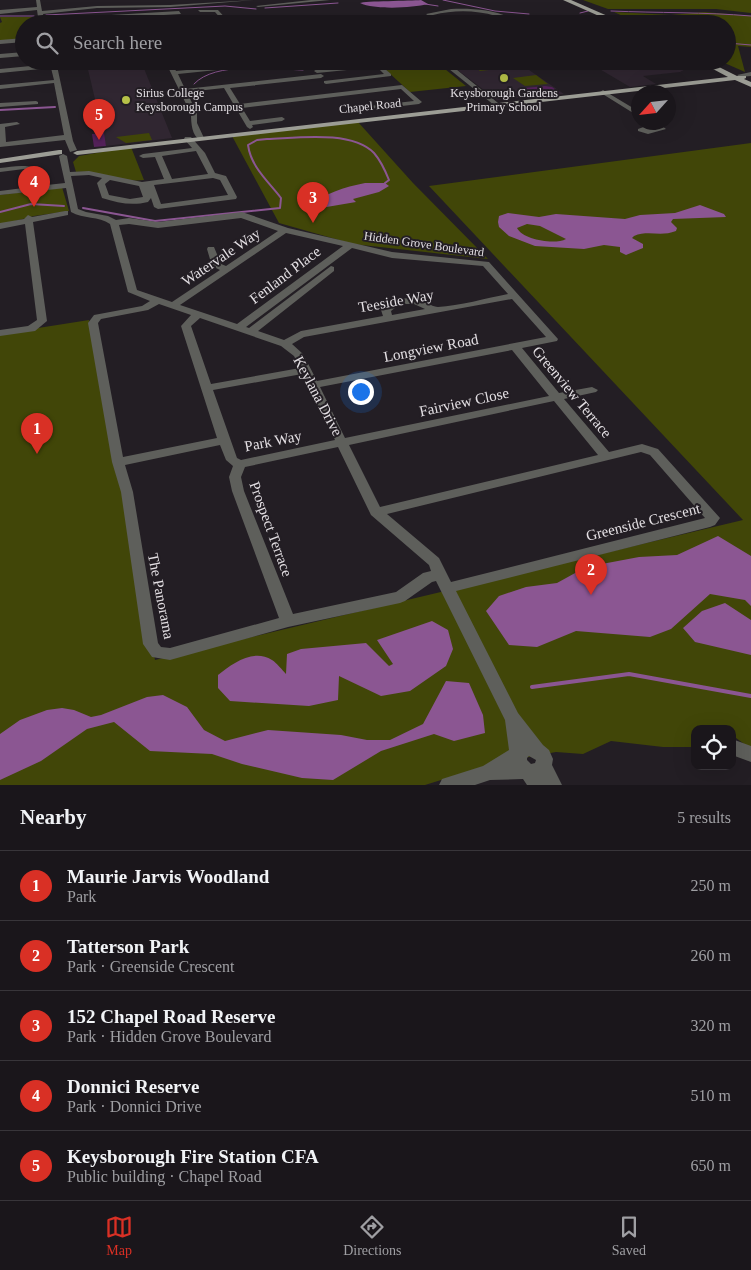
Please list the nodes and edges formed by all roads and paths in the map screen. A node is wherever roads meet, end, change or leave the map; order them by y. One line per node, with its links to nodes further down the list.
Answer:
1 (38, 0): 13 (street)
2 (54, 0): 3 (street)
3 (59, 0)
4 (252, 0): 9 (street); 12 (street)
5 (328, 0): 8 (street)
6 (566, 0): 23 (main road)
7 (578, 0): 24 (main road)
8 (298, 1): 12 (street)
9 (209, 2): 11 (street)
10 (121, 3): 11 (street); 13 (street)
11 (164, 3)
12 (258, 6): 20 (street)
13 (40, 10): 14 (street); 17 (street)
14 (0, 12)
15 (183, 12): 18 (street)
16 (192, 12): 19 (street)
17 (41, 15)
18 (178, 15)
19 (220, 15)
20 (266, 15)
21 (430, 15): 22 (street)
22 (499, 15)
23 (602, 15)
24 (614, 15)
25 (15, 41): 26 (street)
26 (0, 42)
27 (15, 55): 28 (street)
28 (0, 56)
29 (15, 69): 39 (street)
30 (54, 70): 45 (street)
31 (172, 70): 41 (street)
32 (209, 70): 41 (street)
33 (315, 70): 42 (street)
34 (352, 70): 42 (street)
35 (384, 70): 42 (street)
36 (453, 70): 58 (street)
37 (718, 70): 40 (main road)
38 (728, 70): 43 (main road)
39 (0, 71)
40 (722, 72): 43 (main road); 44 (main road)
41 (174, 74): 53 (street)
42 (321, 76): 46 (street); 57 (street)
43 (741, 77): 44 (main road, Chapel Road); 48 (main road, Chapel Road); 50 (main road); 50 (main road)
44 (711, 79): 47 (main road, Chapel Road)
45 (57, 81): 51 (street); 67 (street)
46 (261, 82): 49 (street); 55 (street)
47 (669, 85)
48 (673, 85)
49 (226, 86): 53 (street); 60 (street)
50 (751, 86)
51 (0, 87)
52 (631, 90): 54 (main road, Chapel Road)
53 (182, 91): 66 (street)
54 (603, 92): 58 (main road, Chapel Road); 61 (street)
55 (272, 99): 57 (street); 60 (street)
56 (36, 102): 59 (street)
57 (344, 102): 57 (street); 63 (street)
58 (496, 104): 63 (main road, Chapel Road)
59 (0, 105)
60 (239, 109): 62 (street)
61 (631, 110)
62 (282, 119)
63 (359, 120): 66 (main road, Chapel Road)
64 (18, 123): 65 (street)
65 (0, 126): 69 (street)
66 (200, 138): 68 (main road, Chapel Road)
67 (69, 139): 69 (street); 71 (street); 72 (street)
68 (188, 139): 70 (street); 71 (main road, Chapel Road)
69 (1, 145)
70 (198, 150): 73 (street); 78 (street)
71 (75, 152): 72 (main road, Chapel Road); 77 (street)
72 (62, 154): 75 (main road); 77 (street)
73 (158, 154): 74 (street); 80 (street)
74 (143, 156)
75 (0, 161)
76 (0, 170): 83 (street)
77 (67, 171): 79 (street); 82 (street)
78 (212, 175): 80 (street); 81 (street)
79 (107, 178): 81 (street); 81 (street)
80 (168, 182): 81 (street)
81 (146, 184)
82 (69, 185): 83 (street); 87 (street)
83 (44, 188): 84 (street)
84 (0, 193)
85 (65, 213): 86 (street)
86 (28, 218): 88 (street); 99 (street)
87 (114, 223): 89 (street, Hidden Grove Boulevard); 94 (street, Keylana Drive)
88 (0, 226)
89 (285, 230): 90 (street, Hidden Grove Boulevard); 92 (street, Watervale Way)
90 (354, 247): 93 (street, Hidden Grove Boulevard); 97 (street, Fenland Place); 98 (street, Fenland Place)
91 (211, 249): 92 (street)
92 (227, 269): 95 (street, Watervale Way)
93 (514, 296): 100 (street, Hidden Grove Boulevard); 101 (street, Teeside Way)
94 (158, 301): 95 (street, Keylana Drive); 111 (street, The Panorama)
95 (172, 306): 96 (street, Keylana Drive)
96 (198, 314): 97 (street, Keylana Drive); 105 (street, Prospect Terrace)
97 (238, 328): 98 (street, Keylana Drive)
98 (251, 332): 101 (street, Keylana Drive)
99 (0, 333)
100 (553, 339): 102 (street, Longview Road)
101 (285, 344): 103 (street, Keylana Drive)
102 (514, 347): 104 (street, Longview Road); 107 (street, Greenview Terrace)
103 (307, 370): 104 (street, Keylana Drive); 105 (street)
104 (315, 385): 109 (street, Keylana Drive)
105 (207, 388): 108 (street, Prospect Terrace)
106 (592, 390): 107 (street, Fairview Close)
107 (556, 398): 109 (street, Fairview Close); 110 (street, Greenview Terrace)
108 (224, 440): 111 (street); 112 (street, Prospect Terrace)
109 (342, 443): 112 (street, Park Way); 113 (street, Keylana Drive)
110 (606, 457): 113 (street, Greenside Crescent); 115 (street, Greenside Crescent)
111 (118, 462): 116 (street, The Panorama)
112 (240, 464): 116 (street, Prospect Terrace)
113 (376, 512): 114 (street, Keylana Drive)
114 (440, 575): 115 (street, Keylana Drive); 116 (street, The Panorama)
115 (447, 588): 117 (street, Keylana Drive)
116 (288, 621)
117 (512, 718): 120 (street, Keylana Drive); 120 (street, Keylana Drive)
118 (736, 748): 119 (street)
119 (751, 754)
120 (528, 767): 121 (street); 122 (street, Keylana Drive)
121 (448, 785)
122 (553, 785)

